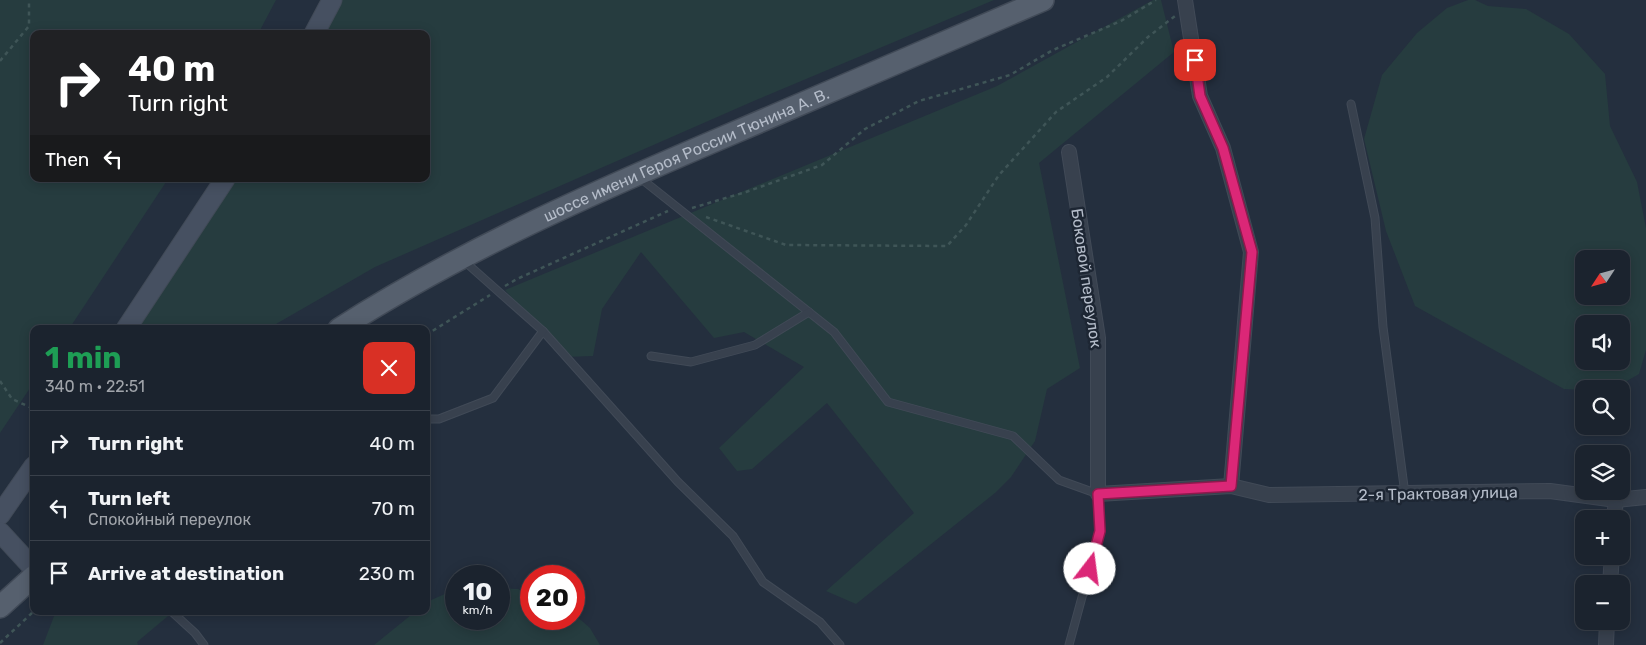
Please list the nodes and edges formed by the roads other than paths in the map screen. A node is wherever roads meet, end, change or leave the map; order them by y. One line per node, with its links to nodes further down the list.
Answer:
1 (332, 0): 4 (street)
2 (1043, 0): 7 (main road, шоссе имени Героя России Тюнина А. В.)
3 (1186, 4): 17 (street)
4 (316, 30)
5 (1351, 104): 19 (lane)
6 (1069, 152): 18 (street, Боковой переулок)
7 (636, 174): 9 (main road, шоссе имени Героя России Тюнина А. В.); 10 (lane)
8 (223, 182): 11 (street)
9 (460, 258): 12 (main road, шоссе имени Героя России Тюнина А. В.); 13 (lane)
10 (809, 312): 14 (lane); 18 (lane)
11 (129, 325)
12 (345, 325)
13 (543, 331): 15 (lane); 33 (lane)
14 (651, 356)
15 (430, 419)
16 (30, 472): 25 (street)
17 (1231, 486): 18 (street, 2-я Трактовая улица); 19 (street, 2-я Трактовая улица)
18 (1098, 494): 34 (lane)
19 (1405, 494): 20 (street, 2-я Трактовая улица)
20 (1575, 494)
21 (1646, 497): 22 (street, 2-я Трактовая улица)
22 (1630, 499)
23 (1616, 500): 24 (street)
24 (1615, 510)
25 (0, 515)
26 (0, 532): 27 (street)
27 (30, 565)
28 (30, 580): 29 (main road)
29 (0, 607)
30 (175, 615): 32 (lane)
31 (1607, 630): 35 (street)
32 (204, 645)
33 (840, 645)
34 (1069, 645)
35 (1606, 645)

